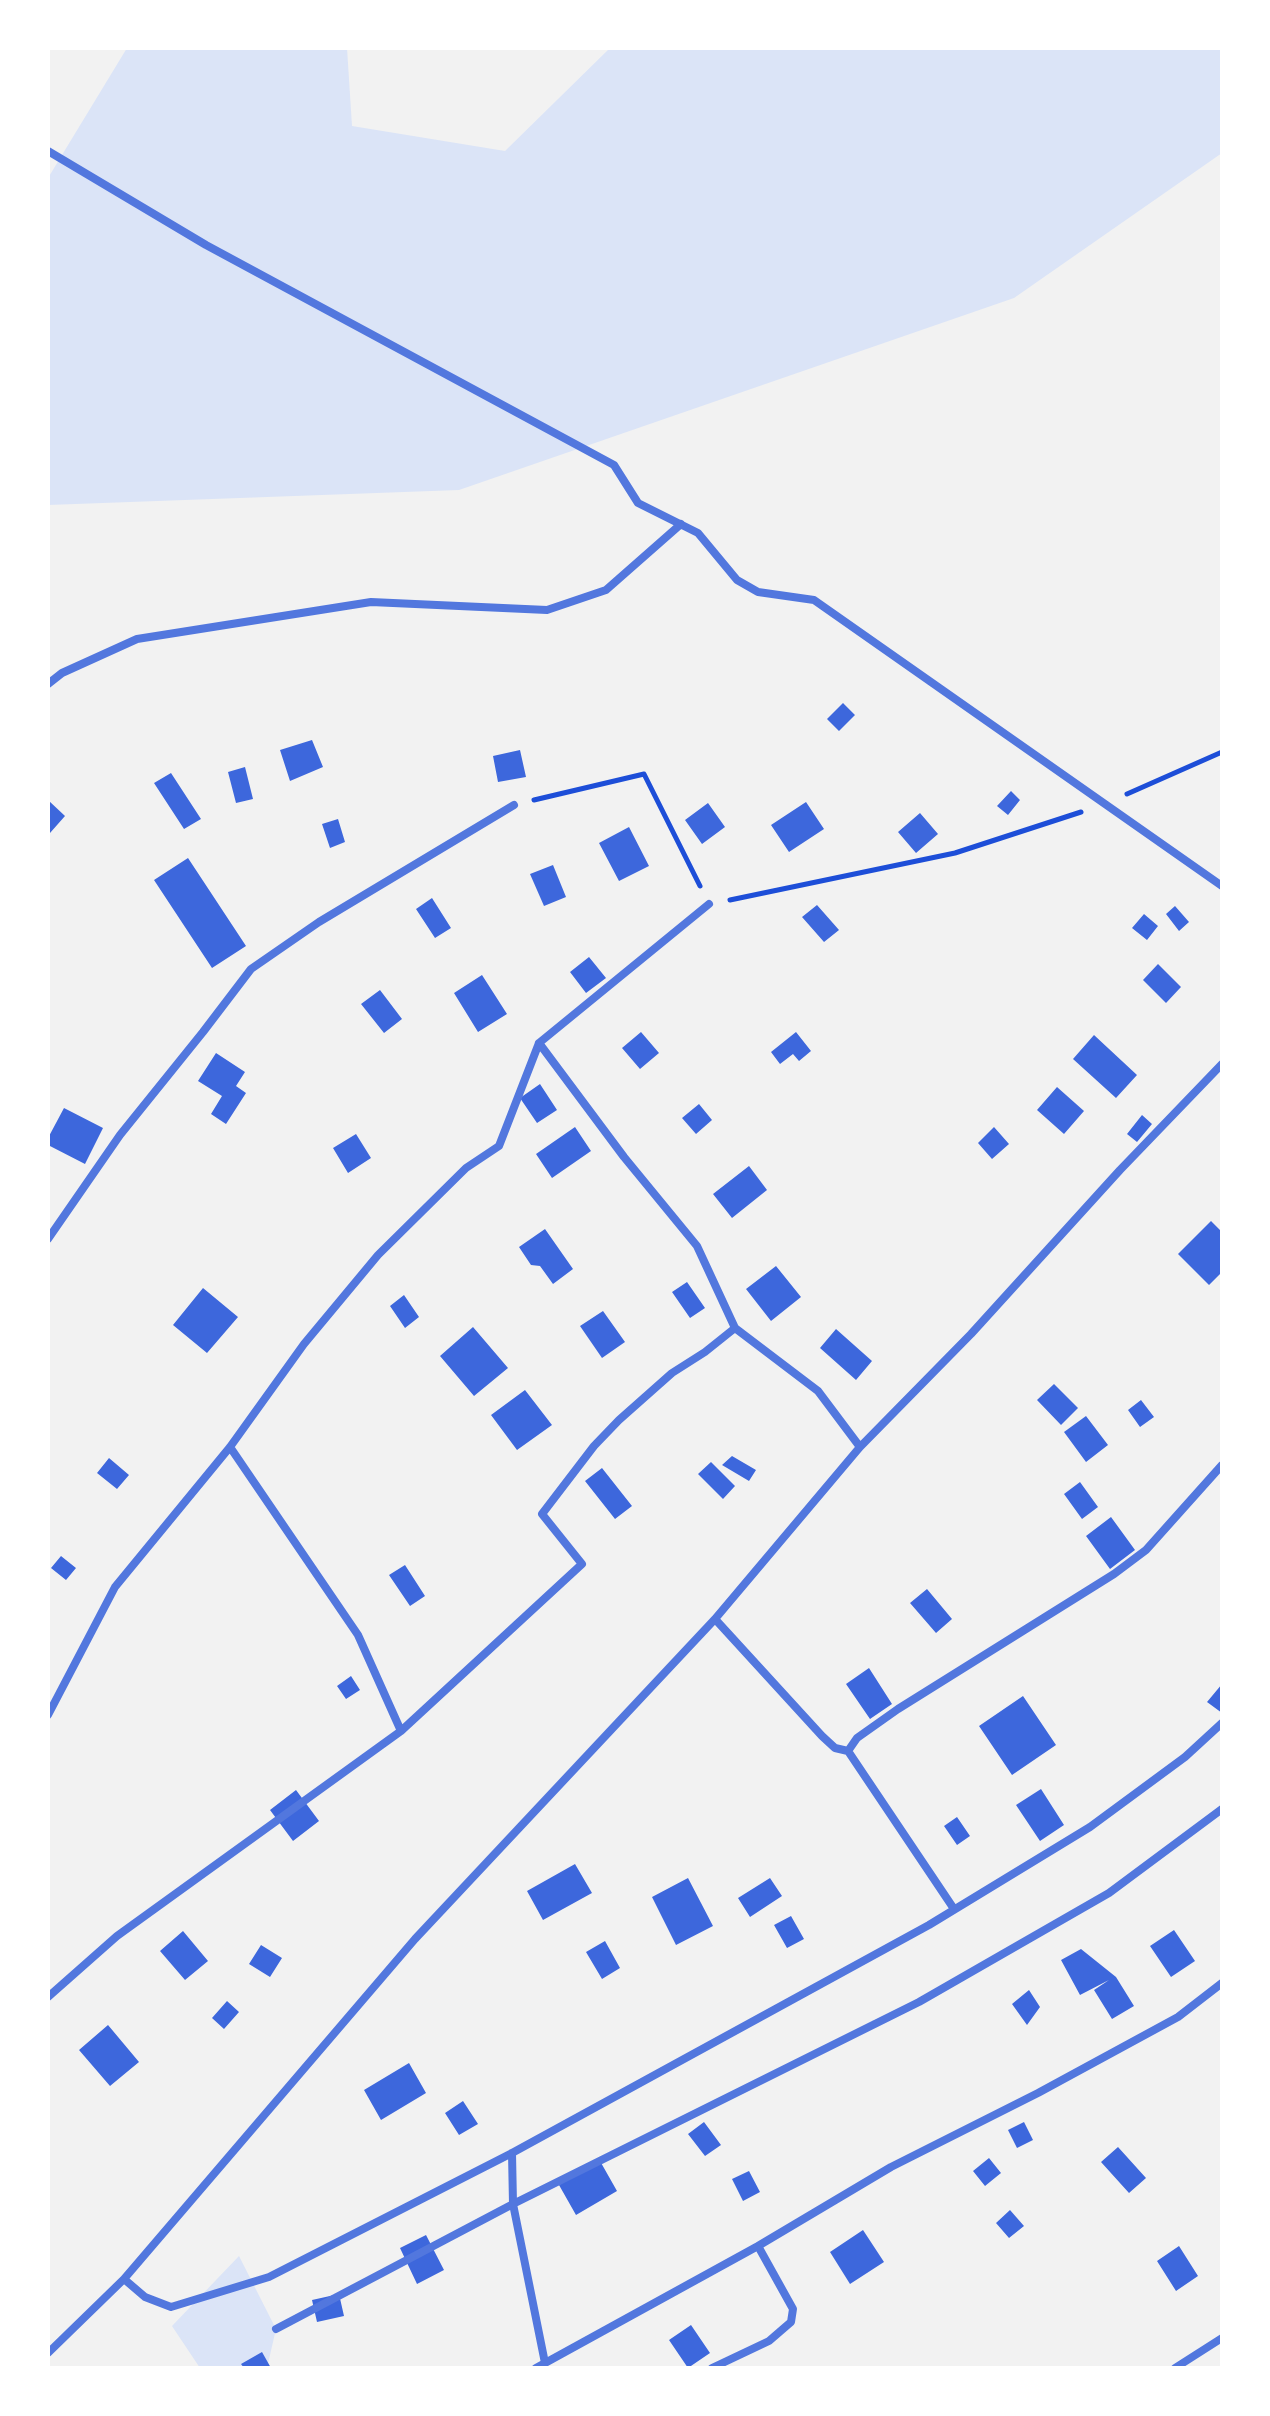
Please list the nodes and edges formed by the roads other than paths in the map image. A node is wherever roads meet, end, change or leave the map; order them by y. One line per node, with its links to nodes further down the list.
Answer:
1 (48, 151): 2 (street)
2 (681, 524): 3 (street); 5 (street)
3 (48, 684)
4 (514, 805): 9 (street)
5 (1222, 886)
6 (709, 904): 7 (street)
7 (539, 1043): 10 (street); 11 (street)
8 (1222, 1064): 12 (street)
9 (48, 1239)
10 (735, 1328): 12 (street); 17 (street)
11 (230, 1447): 15 (street); 17 (street)
12 (860, 1447): 14 (street)
13 (1222, 1465): 18 (street)
14 (715, 1619): 18 (street); 26 (street)
15 (48, 1715)
16 (1222, 1723): 20 (street)
17 (401, 1731): 22 (street)
18 (848, 1751): 20 (street)
19 (1222, 1809): 24 (street)
20 (954, 1909): 23 (street)
21 (1222, 1983): 25 (street)
22 (48, 1997)
23 (512, 2153): 24 (street); 26 (street)
24 (513, 2204): 27 (street); 30 (street)
25 (758, 2246): 30 (street); 32 (street)
26 (124, 2279): 29 (street)
27 (276, 2329)
28 (1222, 2338): 33 (street)
29 (48, 2353)
30 (545, 2363): 31 (street)
31 (536, 2368)
32 (712, 2368)
33 (1175, 2368)

